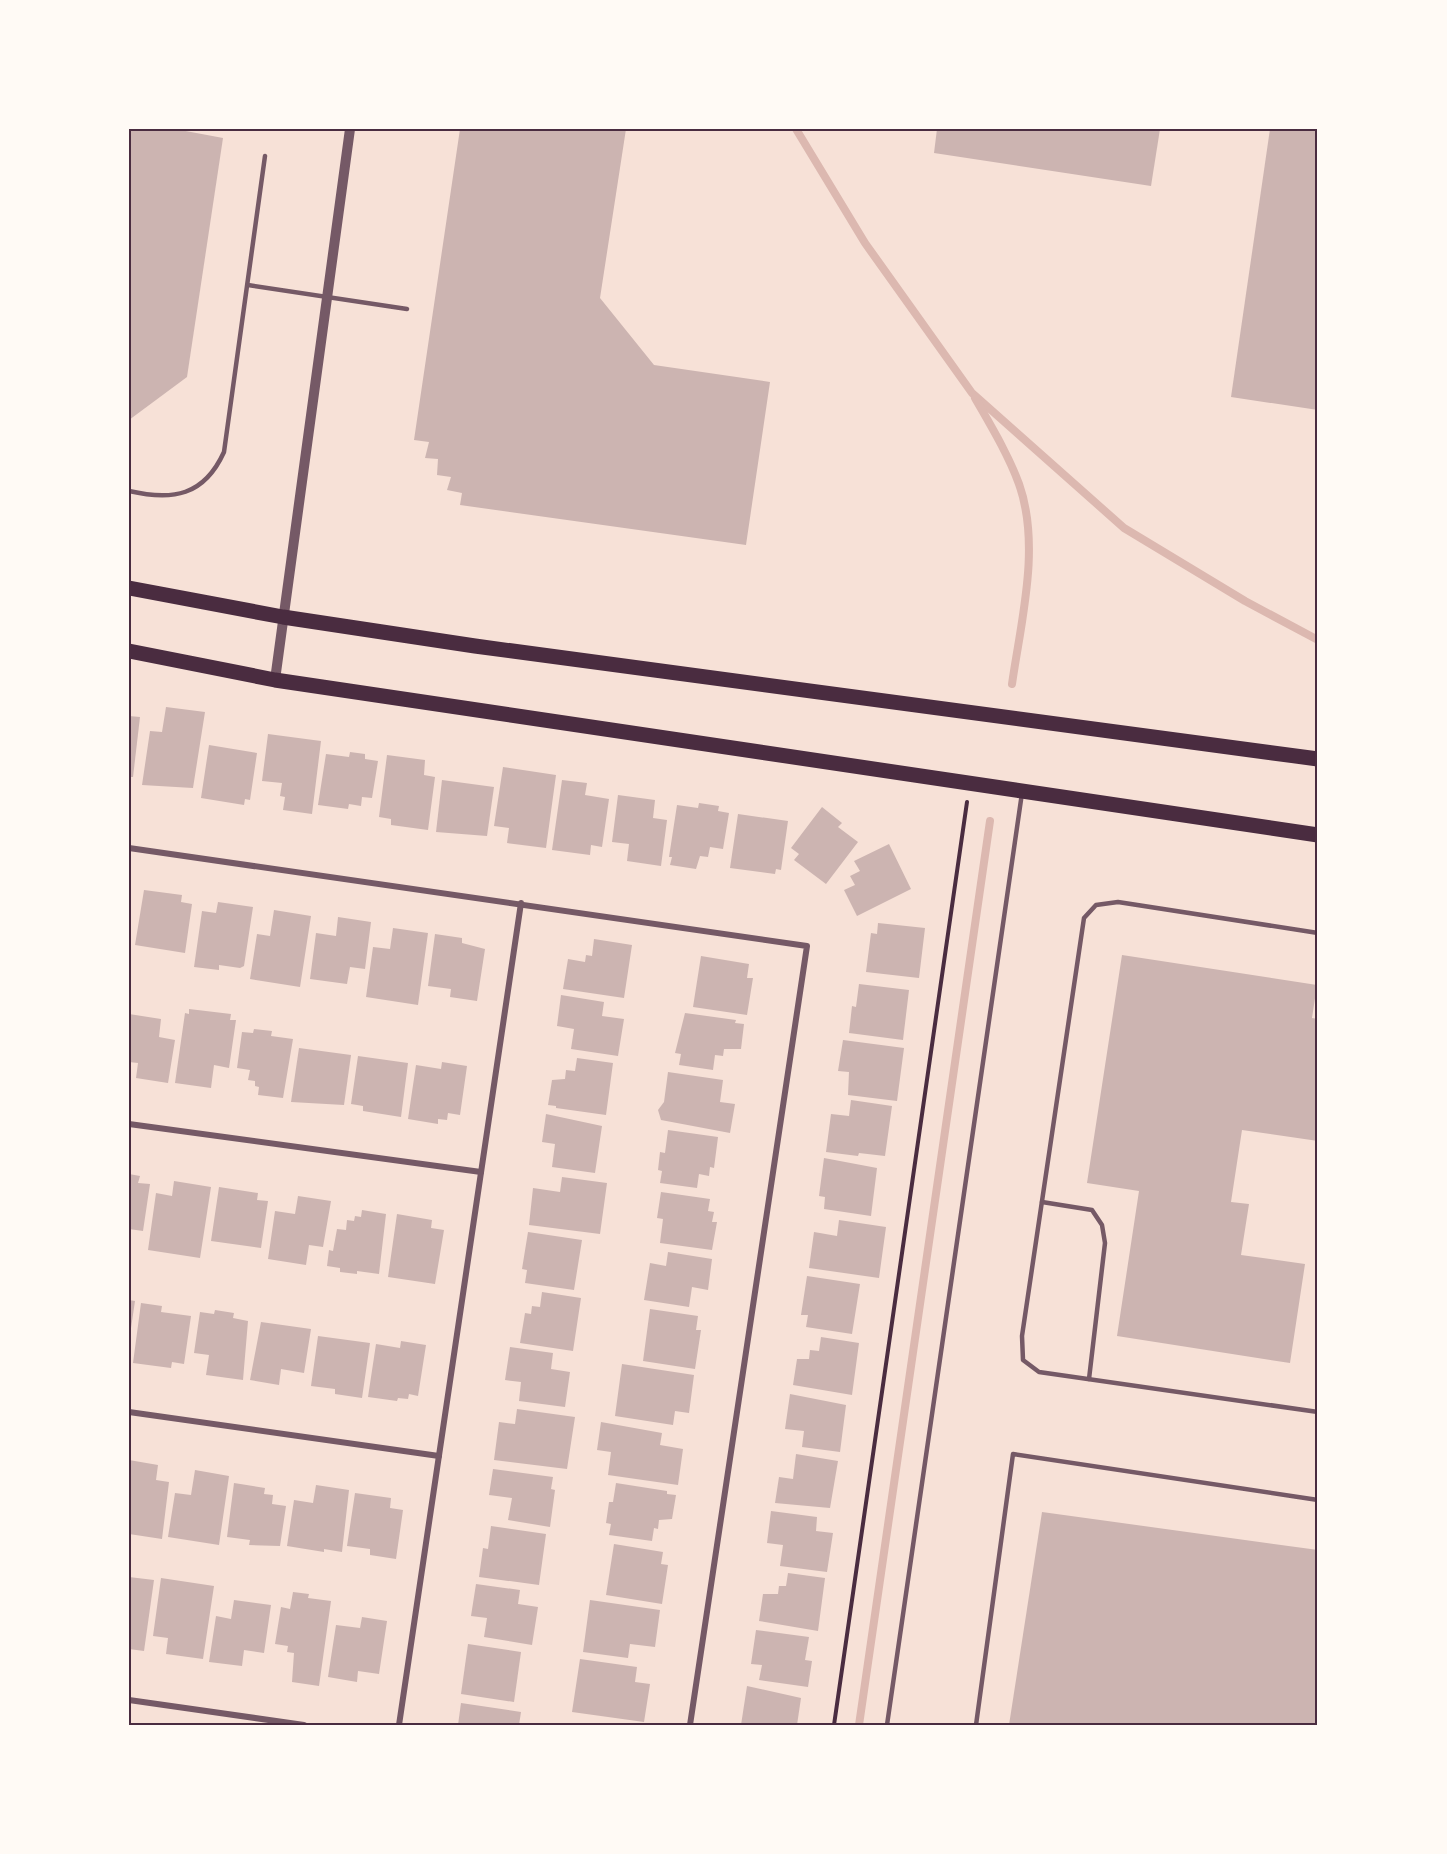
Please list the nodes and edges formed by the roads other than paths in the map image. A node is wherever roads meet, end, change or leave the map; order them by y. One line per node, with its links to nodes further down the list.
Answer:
1 (350, 129): 4 (street)
2 (265, 156): 3 (lane)
3 (248, 285): 4 (lane); 6 (lane)
4 (326, 296): 5 (lane); 8 (street)
5 (407, 309)
6 (129, 491)
7 (129, 588): 8 (main road)
8 (283, 617): 10 (street); 11 (main road)
9 (129, 651): 10 (main road)
10 (276, 680): 12 (main road)
11 (1318, 759)
12 (1022, 792): 13 (main road); 29 (lane)
13 (1318, 835)
14 (129, 848): 15 (street)
15 (521, 903): 18 (street); 28 (street)
16 (1318, 933): 19 (lane)
17 (129, 1124): 18 (street)
18 (481, 1172): 23 (street)
19 (1042, 1202): 20 (lane); 20 (lane)
20 (1089, 1379): 22 (lane)
21 (129, 1412): 23 (street)
22 (1318, 1412)
23 (439, 1456): 27 (street)
24 (1318, 1500): 30 (lane)
25 (129, 1700): 26 (street)
26 (304, 1725)
27 (399, 1725)
28 (690, 1725)
29 (886, 1725)
30 (976, 1725)

